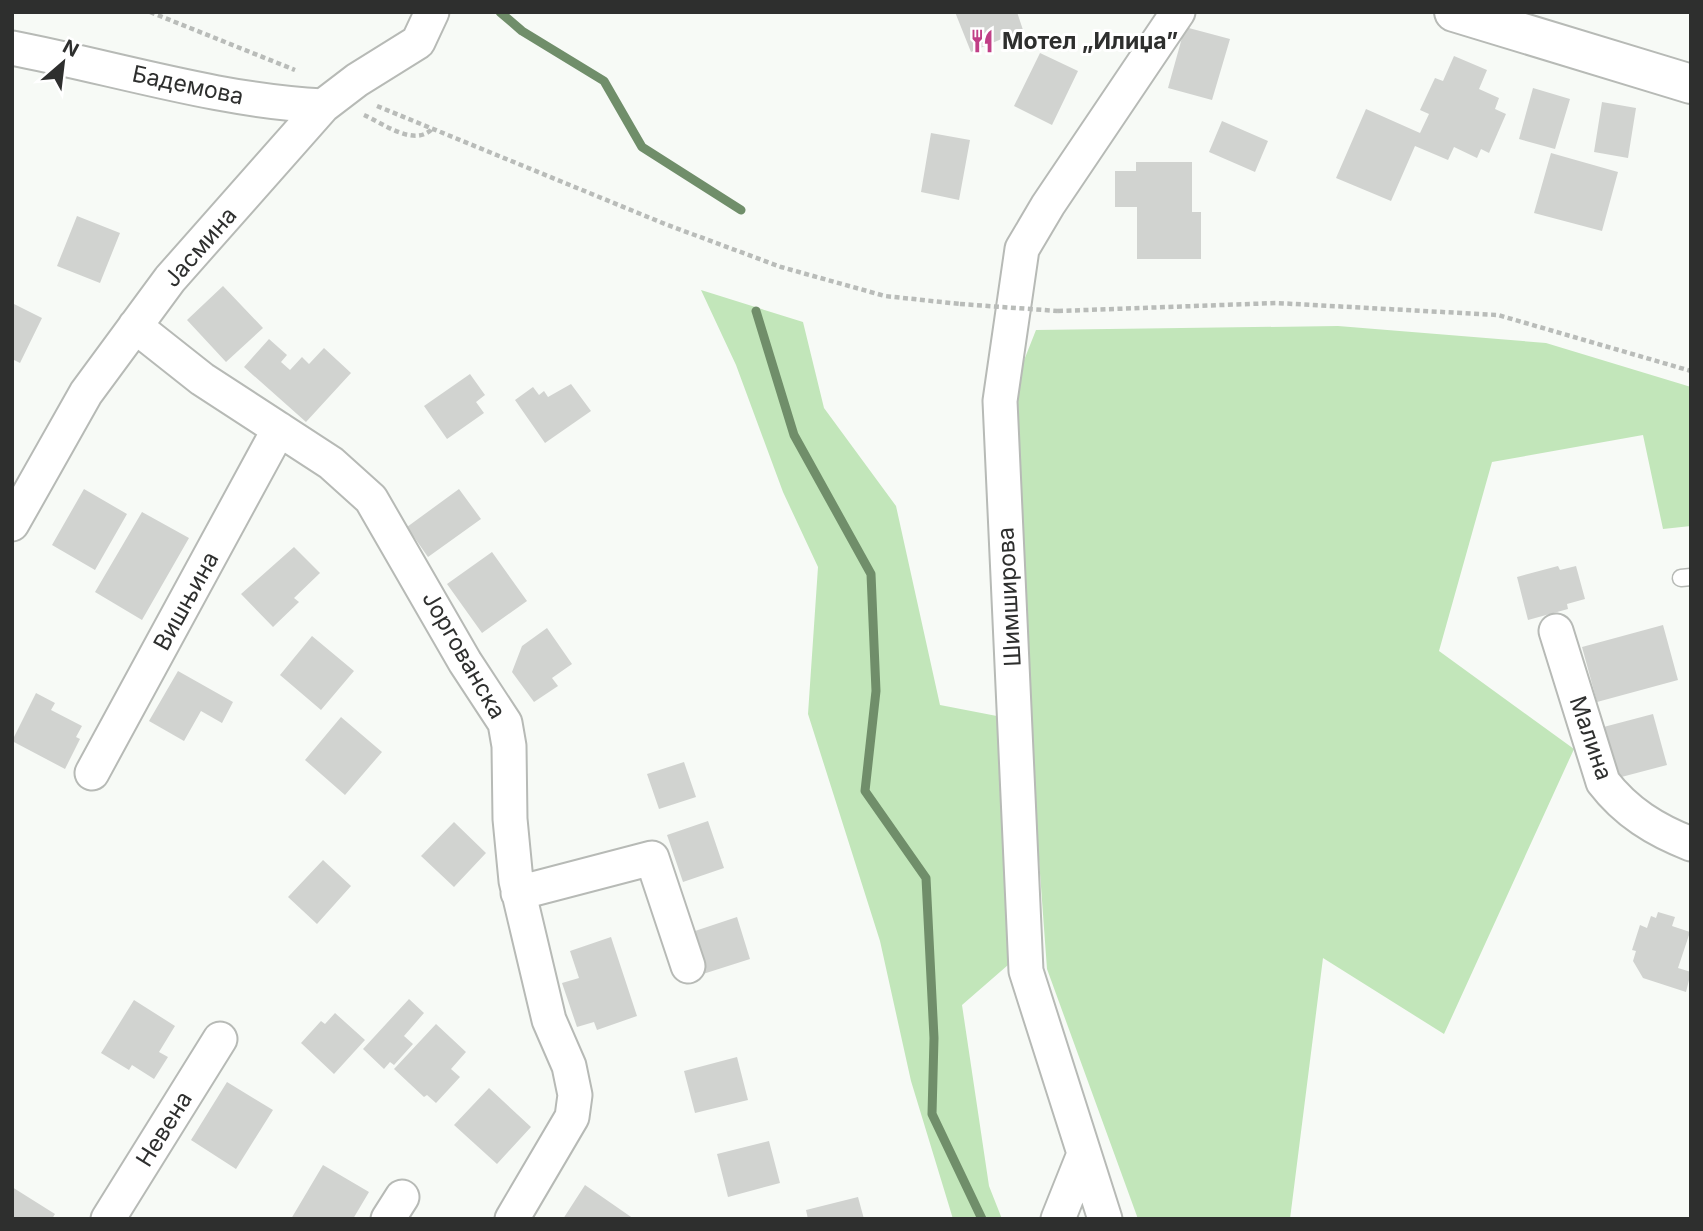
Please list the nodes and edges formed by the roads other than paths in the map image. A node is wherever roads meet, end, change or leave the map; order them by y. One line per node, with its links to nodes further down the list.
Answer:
1 (432, 12): 6 (street, Јасмина)
2 (1178, 12): 16 (street, Шимширова)
3 (1454, 12): 5 (main road)
4 (12, 48): 6 (street, Бадемова)
5 (1691, 84)
6 (332, 99): 7 (street, Јасмина)
7 (135, 326): 8 (street, Јоргованска); 9 (street, Јасмина)
8 (279, 429): 11 (street, Вишњина); 13 (street, Јоргованска)
9 (12, 524)
10 (1556, 631): 12 (street, Малина)
11 (92, 774)
12 (1691, 844)
13 (519, 893): 14 (street); 18 (street, Јоргованска)
14 (688, 966)
15 (220, 1039): 17 (street, Невена)
16 (1084, 1154): 19 (street); 20 (street, Шимширова)
17 (108, 1219)
18 (512, 1219)
19 (1058, 1219)
20 (1105, 1219)

